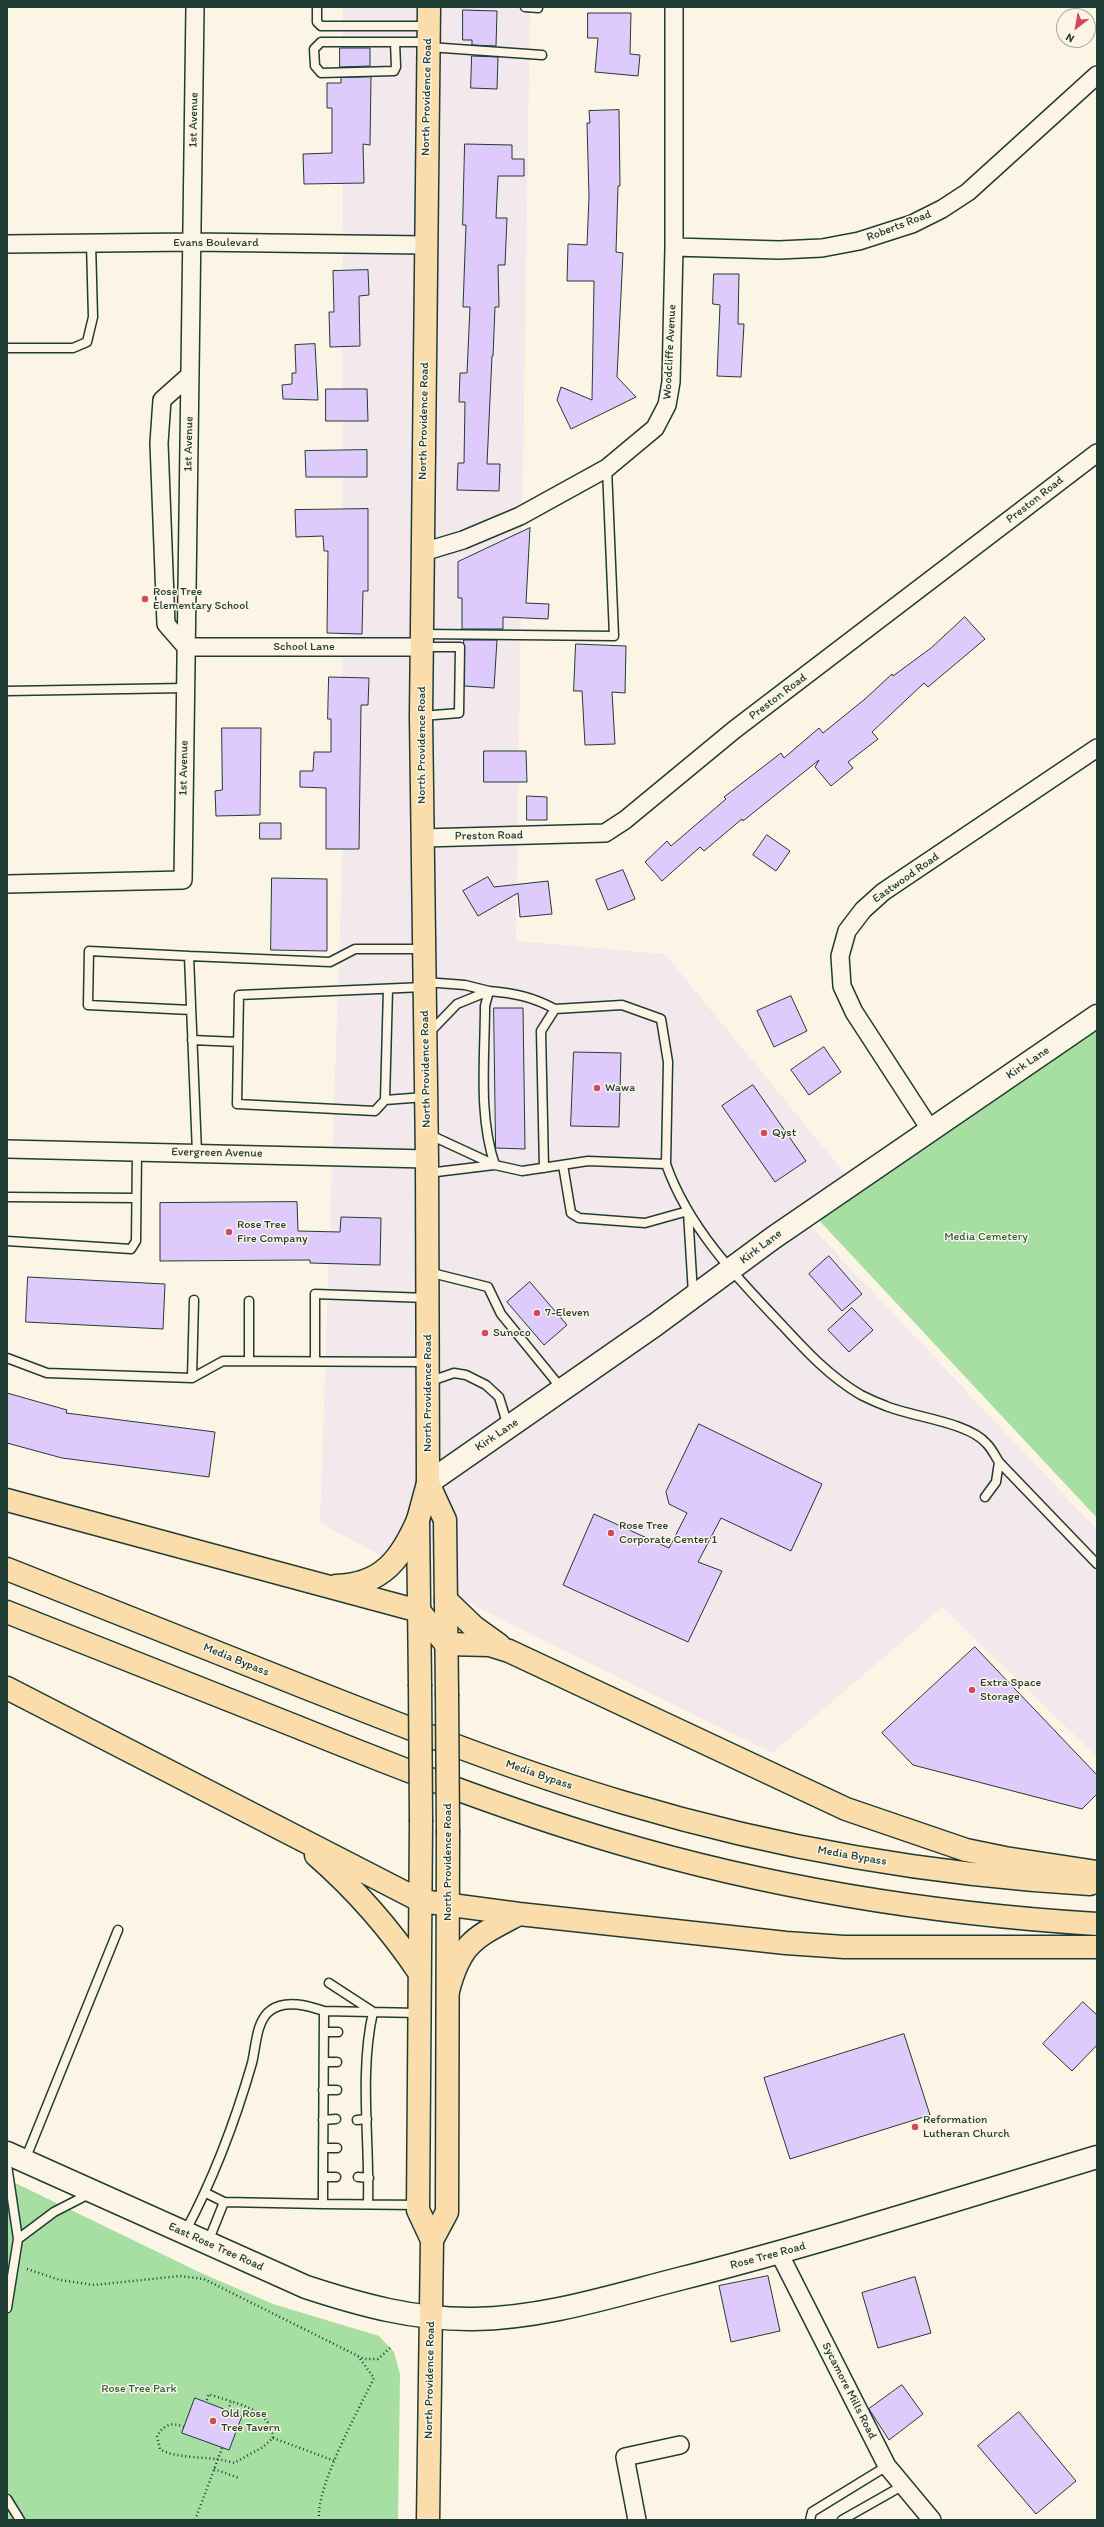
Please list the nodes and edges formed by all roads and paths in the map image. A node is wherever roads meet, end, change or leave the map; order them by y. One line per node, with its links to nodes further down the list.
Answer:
1 (195, 7): 10 (street, 1st Avenue)
2 (317, 7): 6 (lane)
3 (525, 7): 5 (lane)
4 (674, 7): 14 (street, Woodcliffe Avenue)
5 (538, 8)
6 (428, 30): 7 (lane); 8 (lane); 13 (main road, North Providence Road)
7 (396, 42): 7 (lane)
8 (542, 55)
9 (1097, 75): 14 (street, Roberts Road)
10 (192, 242): 11 (street, Evans Boulevard); 13 (street, Evans Boulevard); 16 (street, 1st Avenue)
11 (91, 243): 12 (street, Evans Boulevard); 15 (lane)
12 (7, 244)
13 (426, 245): 19 (main road, North Providence Road)
14 (674, 247): 18 (street, Woodcliffe Avenue)
15 (7, 348)
16 (190, 375): 21 (street, 1st Avenue); 21 (street)
17 (1097, 453): 26 (street, Preston Road)
18 (607, 468): 19 (street, Woodcliffe Avenue); 20 (lane)
19 (423, 552): 20 (main road, North Providence Road)
20 (422, 641): 21 (street, School Lane); 24 (main road, North Providence Road); 24 (lane)
21 (186, 647): 22 (street, 1st Avenue)
22 (185, 688): 23 (lane); 27 (street, 1st Avenue)
23 (7, 691)
24 (421, 716): 26 (main road, North Providence Road)
25 (1097, 748): 41 (street, Eastwood Road)
26 (423, 838): 28 (main road, North Providence Road)
27 (7, 884)
28 (424, 949): 29 (lane); 30 (main road, North Providence Road)
29 (189, 956): 34 (lane); 34 (lane)
30 (425, 985): 31 (lane); 32 (lane); 36 (main road, North Providence Road)
31 (388, 989): 38 (lane); 40 (lane)
32 (489, 991): 33 (lane); 36 (lane); 47 (lane)
33 (555, 1009): 46 (lane); 50 (lane)
34 (191, 1010): 37 (lane)
35 (1097, 1016): 41 (street, Kirk Lane)
36 (426, 1038): 39 (main road, North Providence Road)
37 (192, 1040): 38 (lane); 45 (lane)
38 (238, 1042): 40 (lane)
39 (426, 1096): 40 (lane); 42 (main road, North Providence Road)
40 (385, 1100)
41 (930, 1129): 55 (street, Kirk Lane)
42 (427, 1133): 47 (lane); 49 (main road, North Providence Road)
43 (7, 1149): 44 (street, Evergreen Avenue)
44 (136, 1152): 45 (street, Evergreen Avenue); 52 (lane)
45 (197, 1153): 49 (street, Evergreen Avenue)
46 (666, 1164): 48 (lane); 53 (lane)
47 (494, 1165): 49 (lane); 50 (lane)
48 (564, 1165): 50 (lane); 53 (lane)
49 (427, 1166): 56 (main road, North Providence Road)
50 (544, 1168)
51 (7, 1197): 52 (lane)
52 (136, 1198): 54 (lane)
53 (688, 1211): 55 (lane); 57 (lane)
54 (7, 1241)
55 (730, 1270): 57 (street, Kirk Lane); 68 (lane)
56 (428, 1272): 58 (main road, North Providence Road); 66 (lane)
57 (693, 1297): 66 (street, Kirk Lane)
58 (428, 1298): 63 (lane); 64 (main road, North Providence Road)
59 (194, 1300): 65 (lane)
60 (250, 1301): 62 (lane)
61 (7, 1358): 65 (lane)
62 (249, 1361): 63 (lane); 65 (lane)
63 (316, 1361): 64 (lane)
64 (428, 1372): 67 (lane); 69 (main road, North Providence Road)
65 (192, 1378)
66 (563, 1390): 67 (street, Kirk Lane)
67 (509, 1427): 69 (street, Kirk Lane)
68 (999, 1462): 70 (lane); 73 (lane)
69 (428, 1483): 72 (main road, North Providence Road); 76 (main road, North Providence Road)
70 (985, 1497)
71 (7, 1500): 75 (main road)
72 (418, 1520): 75 (main road); 77 (main road, North Providence Road)
73 (1097, 1564)
74 (7, 1569): 85 (main road, Media Bypass)
75 (325, 1586): 77 (main road)
76 (446, 1600): 79 (main road, North Providence Road); 81 (main road)
77 (419, 1611): 79 (main road); 80 (main road, North Providence Road)
78 (7, 1612): 89 (main road)
79 (446, 1644): 80 (main road); 81 (main road); 87 (main road, North Providence Road, bridge)
80 (419, 1648): 86 (main road, North Providence Road, bridge)
81 (509, 1651): 84 (main road)
82 (7, 1688): 83 (main road)
83 (277, 1825): 86 (main road); 92 (main road)
84 (1097, 1872)
85 (1097, 1884)
86 (421, 1901): 87 (main road); 92 (main road, North Providence Road)
87 (449, 1904): 88 (main road); 94 (main road, North Providence Road)
88 (519, 1914): 91 (main road); 94 (main road)
89 (1097, 1924)
90 (118, 1930): 115 (lane)
91 (1097, 1947)
92 (419, 1972): 97 (main road, North Providence Road)
93 (329, 1983): 96 (lane)
94 (448, 1992): 128 (main road, North Providence Road)
95 (324, 2011): 96 (lane); 98 (lane); 121 (lane)
96 (373, 2012): 97 (lane); 101 (lane)
97 (418, 2013): 125 (main road, North Providence Road)
98 (324, 2032): 99 (lane); 102 (lane)
99 (338, 2032)
100 (359, 2032): 101 (lane)
101 (368, 2033): 106 (lane)
102 (324, 2062): 103 (lane); 104 (lane)
103 (337, 2062)
104 (324, 2090): 105 (lane); 110 (lane)
105 (337, 2090)
106 (367, 2090): 107 (lane); 109 (lane)
107 (357, 2091)
108 (336, 2119): 110 (lane)
109 (367, 2119): 111 (lane); 119 (lane)
110 (323, 2120): 112 (lane)
111 (357, 2120)
112 (323, 2148): 113 (lane); 116 (lane)
113 (337, 2148)
114 (1097, 2157): 130 (street, Rose Tree Road)
115 (13, 2160): 120 (street, East Rose Tree Road); 127 (lane)
116 (323, 2177): 117 (lane); 123 (lane)
117 (336, 2177)
118 (358, 2177): 119 (lane)
119 (369, 2178): 124 (lane)
120 (93, 2192): 126 (street, East Rose Tree Road); 127 (lane)
121 (206, 2193): 122 (lane); 126 (lane)
122 (224, 2202): 123 (lane); 129 (lane)
123 (323, 2204): 124 (lane)
124 (368, 2204): 125 (lane)
125 (418, 2205): 128 (main road, North Providence Road)
126 (185, 2233): 129 (street, East Rose Tree Road)
127 (18, 2239): 131 (lane)
128 (432, 2240): 133 (main road, North Providence Road)
129 (208, 2243): 133 (street, East Rose Tree Road)
130 (779, 2253): 133 (street, Rose Tree Road); 145 (street, Sycamore Mills Road)
131 (14, 2264): 132 (lane); 135 (path)
132 (7, 2308)
133 (431, 2318): 153 (main road, North Providence Road)
134 (390, 2348): 135 (path)
135 (356, 2354): 144 (path)
136 (206, 2402): 137 (path)
137 (231, 2402): 138 (path); 140 (path)
138 (228, 2410)
139 (184, 2427): 143 (path)
140 (273, 2438): 143 (path); 144 (path)
141 (680, 2445): 154 (street)
142 (222, 2448): 143 (path)
143 (218, 2457): 146 (path)
144 (335, 2461): 152 (path)
145 (887, 2466): 148 (street, Sycamore Mills Road); 155 (lane)
146 (214, 2468): 147 (path); 151 (path)
147 (239, 2478)
148 (902, 2486): 156 (lane); 157 (street, Sycamore Mills Road)
149 (7, 2499): 150 (lane)
150 (20, 2520)
151 (194, 2520)
152 (319, 2520)
153 (428, 2520)
154 (637, 2520)
155 (810, 2520)
156 (842, 2520)
157 (932, 2520)

